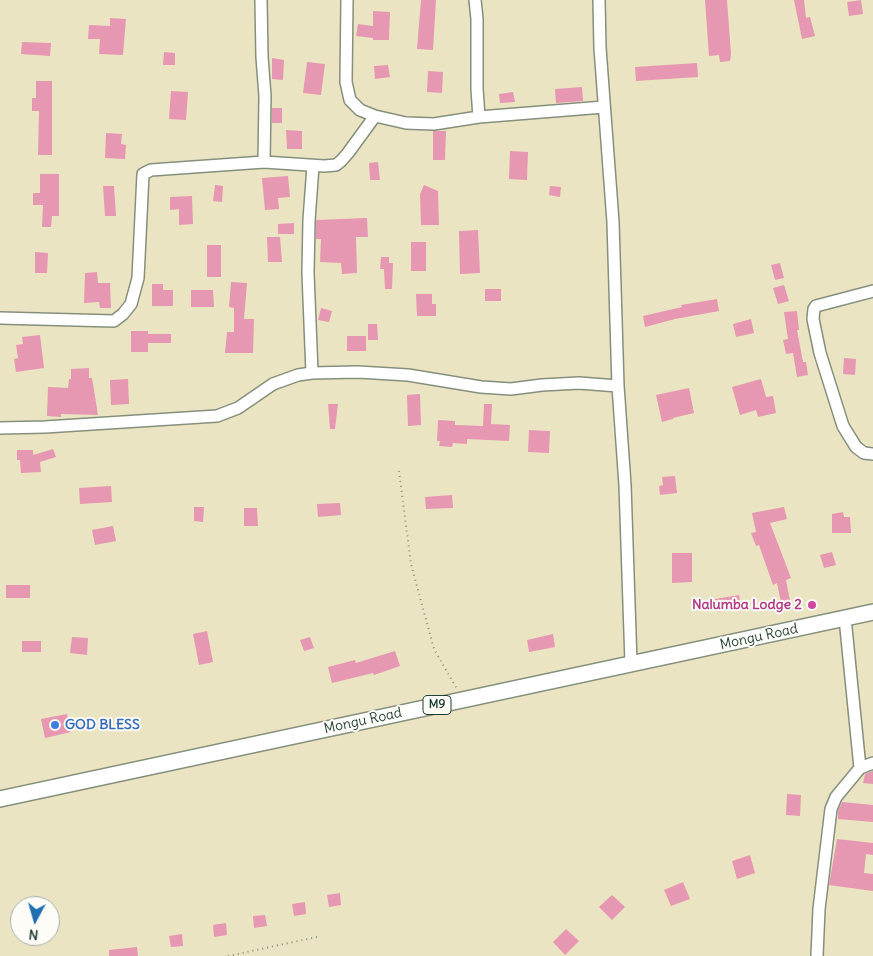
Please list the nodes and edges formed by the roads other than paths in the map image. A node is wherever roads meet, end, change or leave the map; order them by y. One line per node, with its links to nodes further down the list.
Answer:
1 (261, 0): 8 (street)
2 (347, 0): 6 (street)
3 (475, 0): 7 (street)
4 (599, 0): 5 (street)
5 (604, 107): 7 (street); 13 (street)
6 (375, 116): 7 (street); 9 (street)
7 (480, 117)
8 (264, 162): 9 (street); 11 (street)
9 (313, 166): 12 (street)
10 (873, 290): 15 (street)
11 (0, 318)
12 (312, 373): 13 (street); 14 (street)
13 (618, 386): 18 (street)
14 (0, 428)
15 (873, 454)
16 (873, 612): 17 (main road, Mongu Road / M9)
17 (845, 618): 18 (main road, Mongu Road / M9); 20 (street)
18 (630, 663): 21 (main road, Mongu Road / M9)
19 (873, 762): 20 (street)
20 (860, 768): 22 (street)
21 (0, 798)
22 (817, 956)

